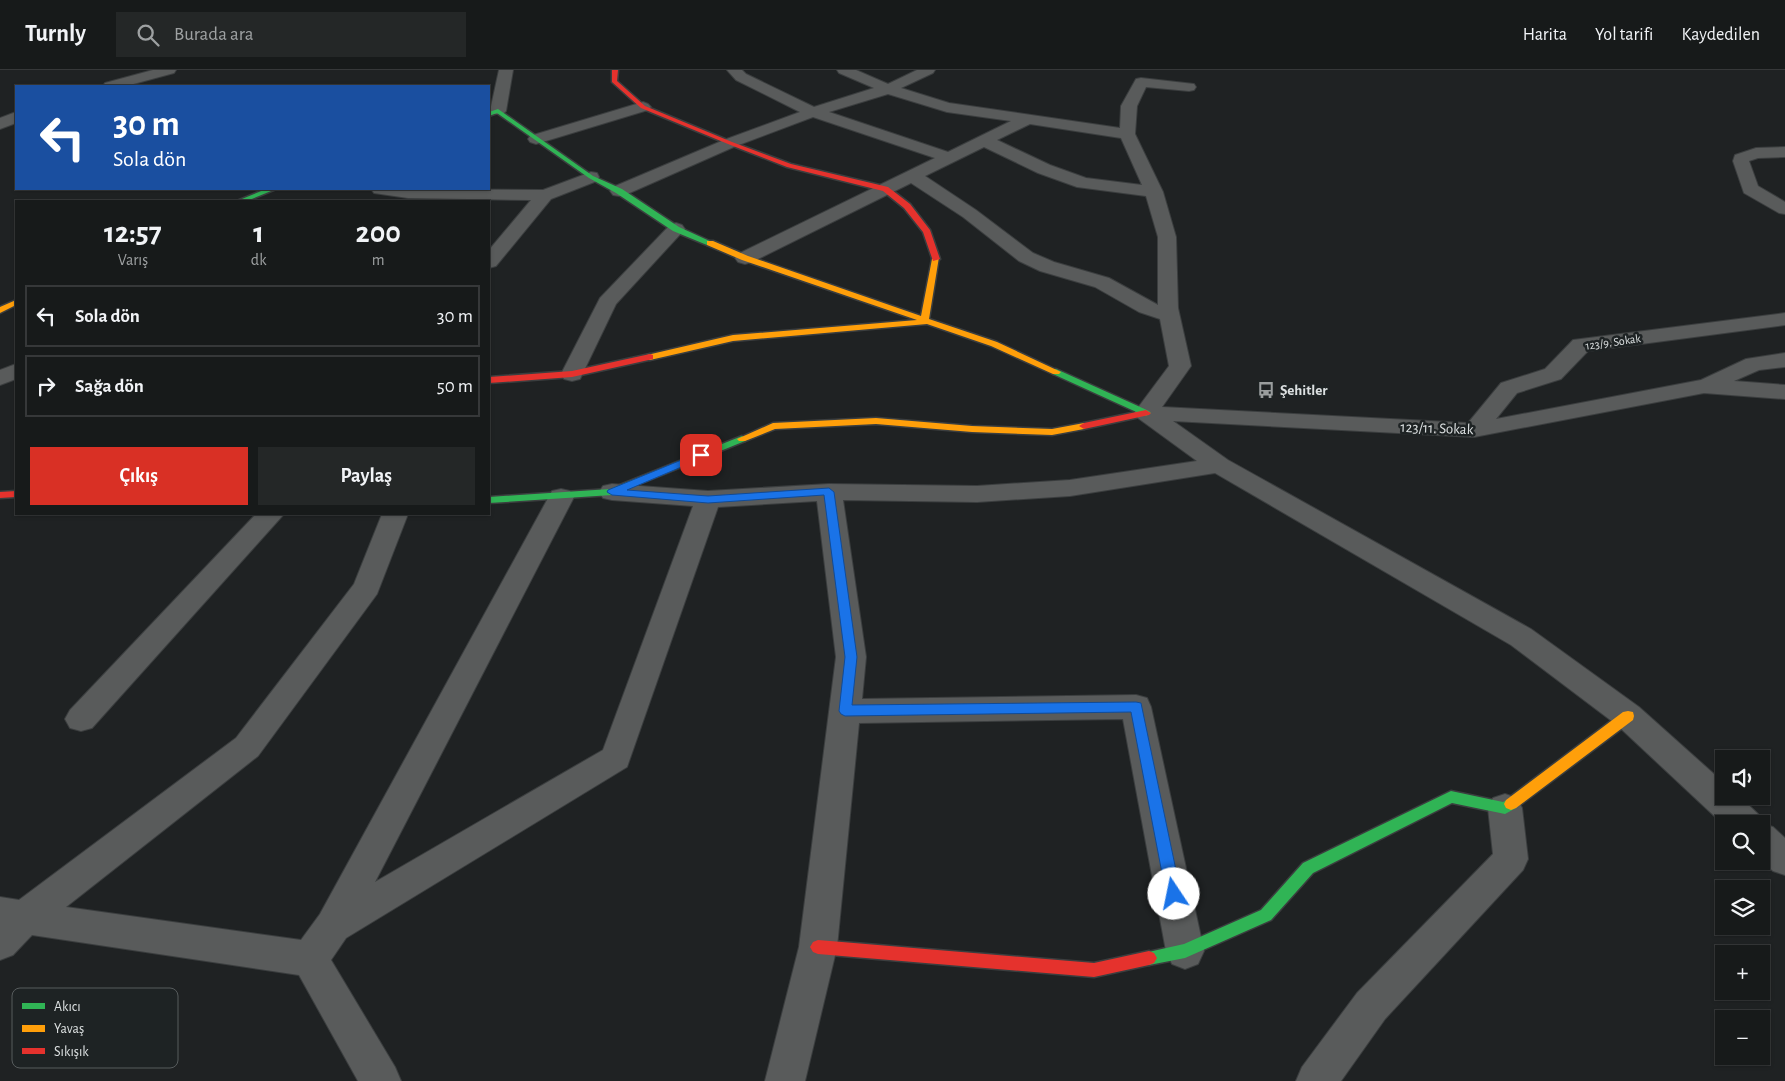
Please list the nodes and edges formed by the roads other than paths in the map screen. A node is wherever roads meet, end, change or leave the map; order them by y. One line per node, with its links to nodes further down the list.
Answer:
1 (168, 70): 8 (street)
2 (506, 70): 13 (street)
3 (615, 70): 11 (street)
4 (765, 70): 7 (street)
5 (844, 70): 10 (street)
6 (928, 70): 10 (street)
7 (738, 74): 12 (street)
8 (114, 85)
9 (1189, 87): 17 (street)
10 (888, 89): 12 (street); 15 (street)
11 (643, 107): 18 (street); 20 (street)
12 (813, 112): 20 (street); 22 (street)
13 (493, 113): 18 (street)
14 (15, 117): 16 (street)
15 (1030, 118): 17 (street); 19 (street)
16 (0, 124)
17 (1126, 134): 29 (street)
18 (536, 139): 24 (street)
19 (985, 142): 22 (street); 29 (street)
20 (730, 143): 25 (street); 28 (street)
21 (1785, 152): 32 (street)
22 (948, 157): 23 (street)
23 (912, 176): 25 (street); 38 (street)
24 (591, 177): 28 (street); 30 (street)
25 (885, 189): 34 (street); 40 (street)
26 (269, 190): 31 (street)
27 (387, 190): 30 (street)
28 (619, 191): 33 (street)
29 (1154, 192): 38 (street)
30 (545, 195): 35 (street)
31 (244, 200)
32 (1785, 209)
33 (676, 229): 34 (street); 43 (street)
34 (745, 258): 40 (street)
35 (490, 261)
36 (15, 302): 37 (street)
37 (0, 310)
38 (1170, 315): 48 (street)
39 (1785, 319): 49 (street, 123/9. Sokak)
40 (924, 322): 43 (street); 48 (street)
41 (1785, 360): 46 (street)
42 (15, 371): 44 (street)
43 (572, 374): 45 (street)
44 (0, 378)
45 (490, 380)
46 (1704, 386): 47 (street, 123/11. Sokak); 49 (street, 123/11. Sokak)
47 (1785, 392)
48 (1146, 413): 49 (street, 123/11. Sokak); 50 (street); 51 (street)
49 (1474, 430)
50 (1219, 464): 52 (street); 61 (street)
51 (612, 492): 55 (street); 57 (street)
52 (829, 492): 57 (street); 60 (street)
53 (15, 494): 54 (street)
54 (0, 495)
55 (561, 497): 56 (street); 68 (street)
56 (490, 500)
57 (708, 500): 68 (street)
58 (270, 515): 62 (street)
59 (395, 515): 67 (street)
60 (845, 711): 70 (street); 71 (street)
61 (1628, 716): 63 (street); 64 (street)
62 (82, 719)
63 (1505, 808): 71 (street); 75 (street)
64 (1736, 815)
65 (1770, 846): 66 (street)
66 (1785, 860)
67 (13, 916): 69 (street); 72 (street)
68 (333, 926): 72 (street)
69 (0, 943)
70 (818, 947): 71 (street); 74 (street)
71 (1185, 950)
72 (310, 959): 73 (street)
73 (381, 1081)
74 (785, 1081)
75 (1316, 1081)

